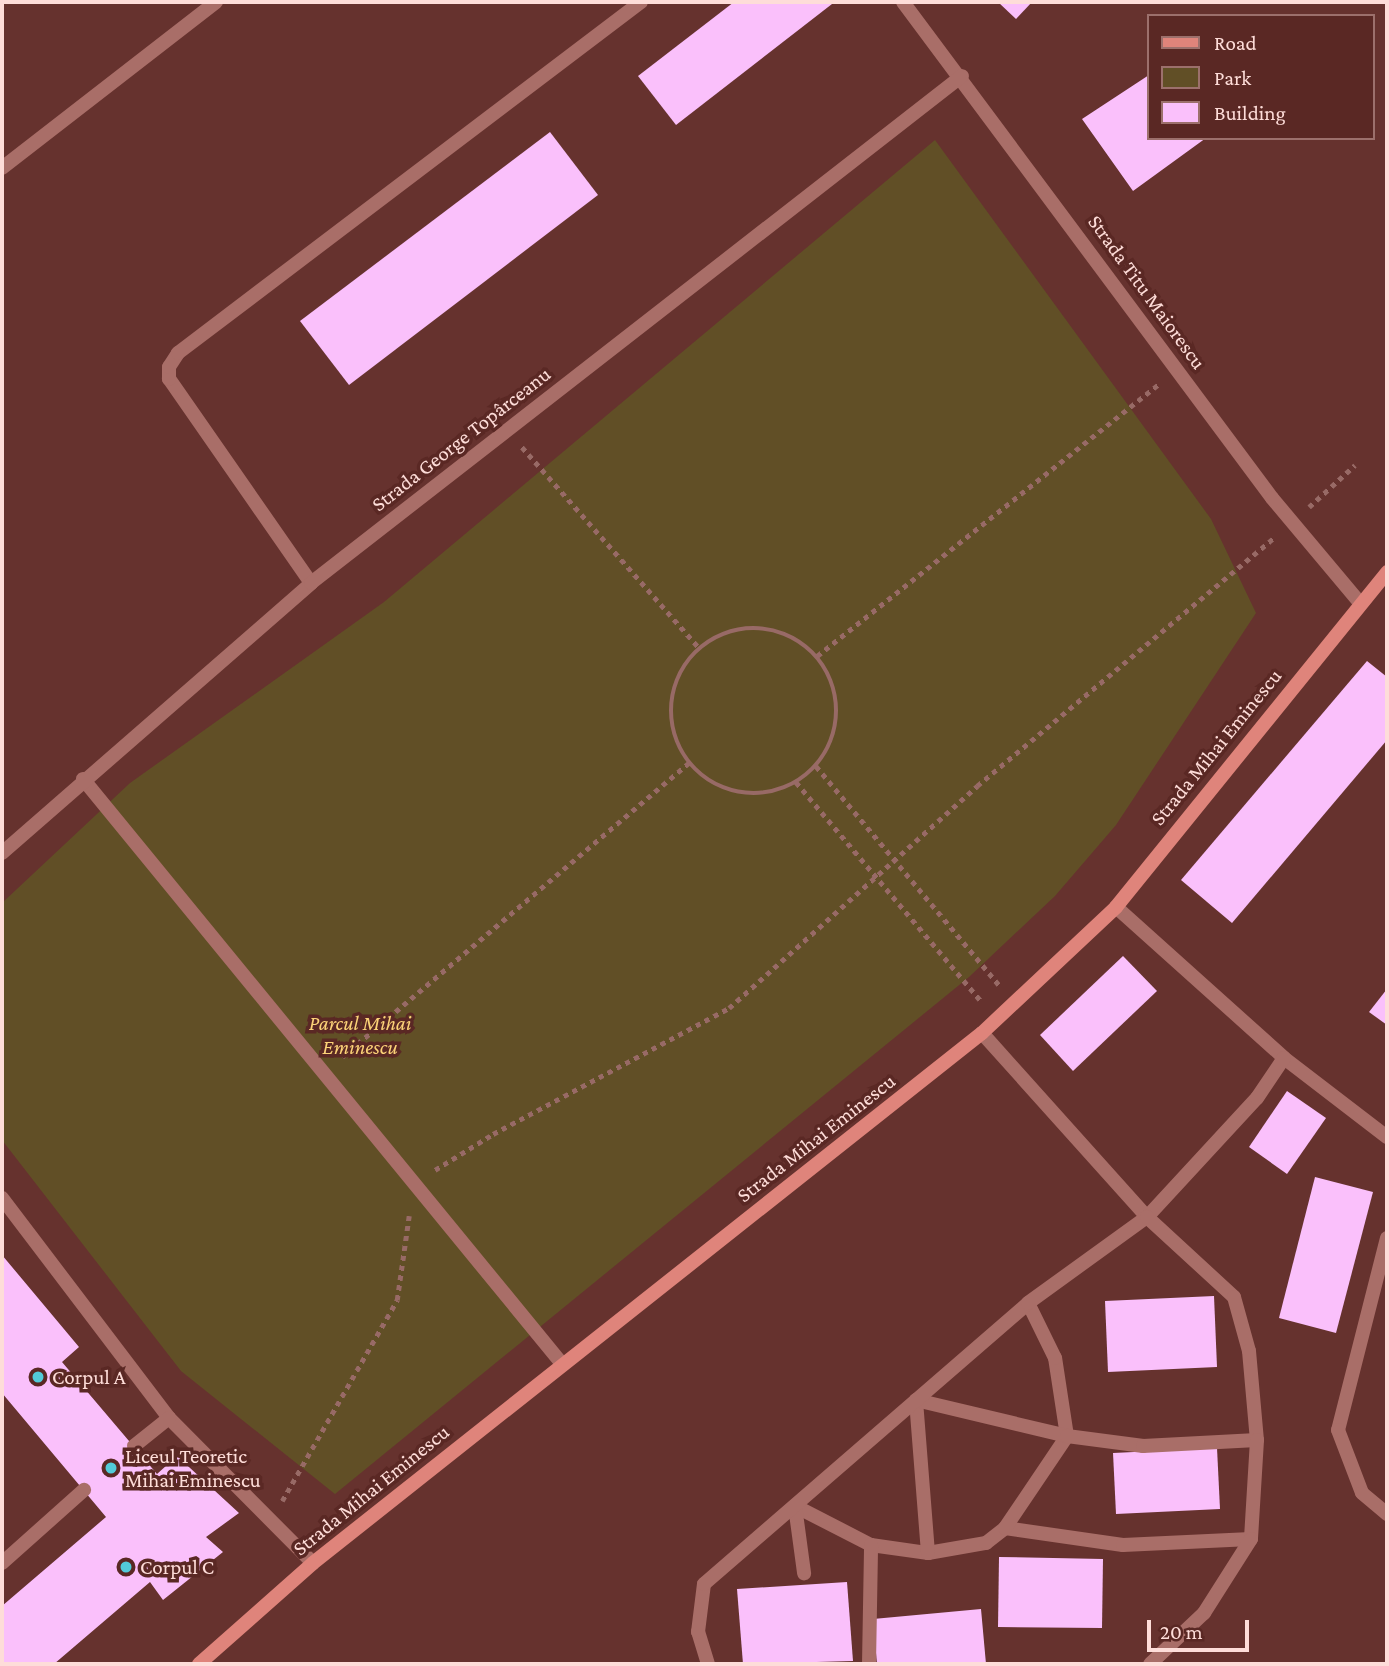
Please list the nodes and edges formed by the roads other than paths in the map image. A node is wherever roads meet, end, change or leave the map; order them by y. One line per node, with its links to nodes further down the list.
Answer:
1 (216, 2): 5 (street)
2 (641, 2): 7 (street)
3 (903, 2): 4 (street, Strada Titu Maiorescu)
4 (962, 76): 7 (street, Strada George Topârceanu); 8 (street, Strada Titu Maiorescu)
5 (2, 168)
6 (1387, 572): 8 (main road, Strada Mihai Eminescu)
7 (311, 583): 9 (street, Strada George Topârceanu)
8 (1361, 604): 11 (main road, Strada Mihai Eminescu)
9 (83, 779): 10 (street, Strada George Topârceanu); 19 (street)
10 (2, 853)
11 (1116, 906): 12 (main road, Strada Mihai Eminescu); 13 (street)
12 (982, 1033): 16 (street); 19 (main road, Strada Mihai Eminescu)
13 (1283, 1058): 14 (street); 16 (street)
14 (1387, 1137)
15 (2, 1198): 21 (street)
16 (1147, 1217): 18 (street); 23 (street)
17 (1387, 1238): 27 (street)
18 (1028, 1303): 20 (street); 22 (street)
19 (563, 1365): 33 (main road, Strada Mihai Eminescu)
20 (916, 1399): 22 (street); 26 (street); 31 (street)
21 (169, 1418): 24 (street); 33 (street)
22 (1067, 1436): 23 (street); 28 (street)
23 (1257, 1440): 29 (street)
24 (134, 1446)
25 (84, 1490): 32 (street)
26 (794, 1506): 30 (street); 34 (street); 36 (street)
27 (1387, 1514)
28 (1005, 1528): 29 (street); 31 (street)
29 (1251, 1539): 38 (street)
30 (871, 1545): 31 (street); 37 (street)
31 (928, 1553)
32 (3, 1559)
33 (313, 1563): 35 (main road, Strada Mihai Eminescu)
34 (804, 1573)
35 (199, 1664)
36 (708, 1664)
37 (869, 1664)
38 (1150, 1664)

